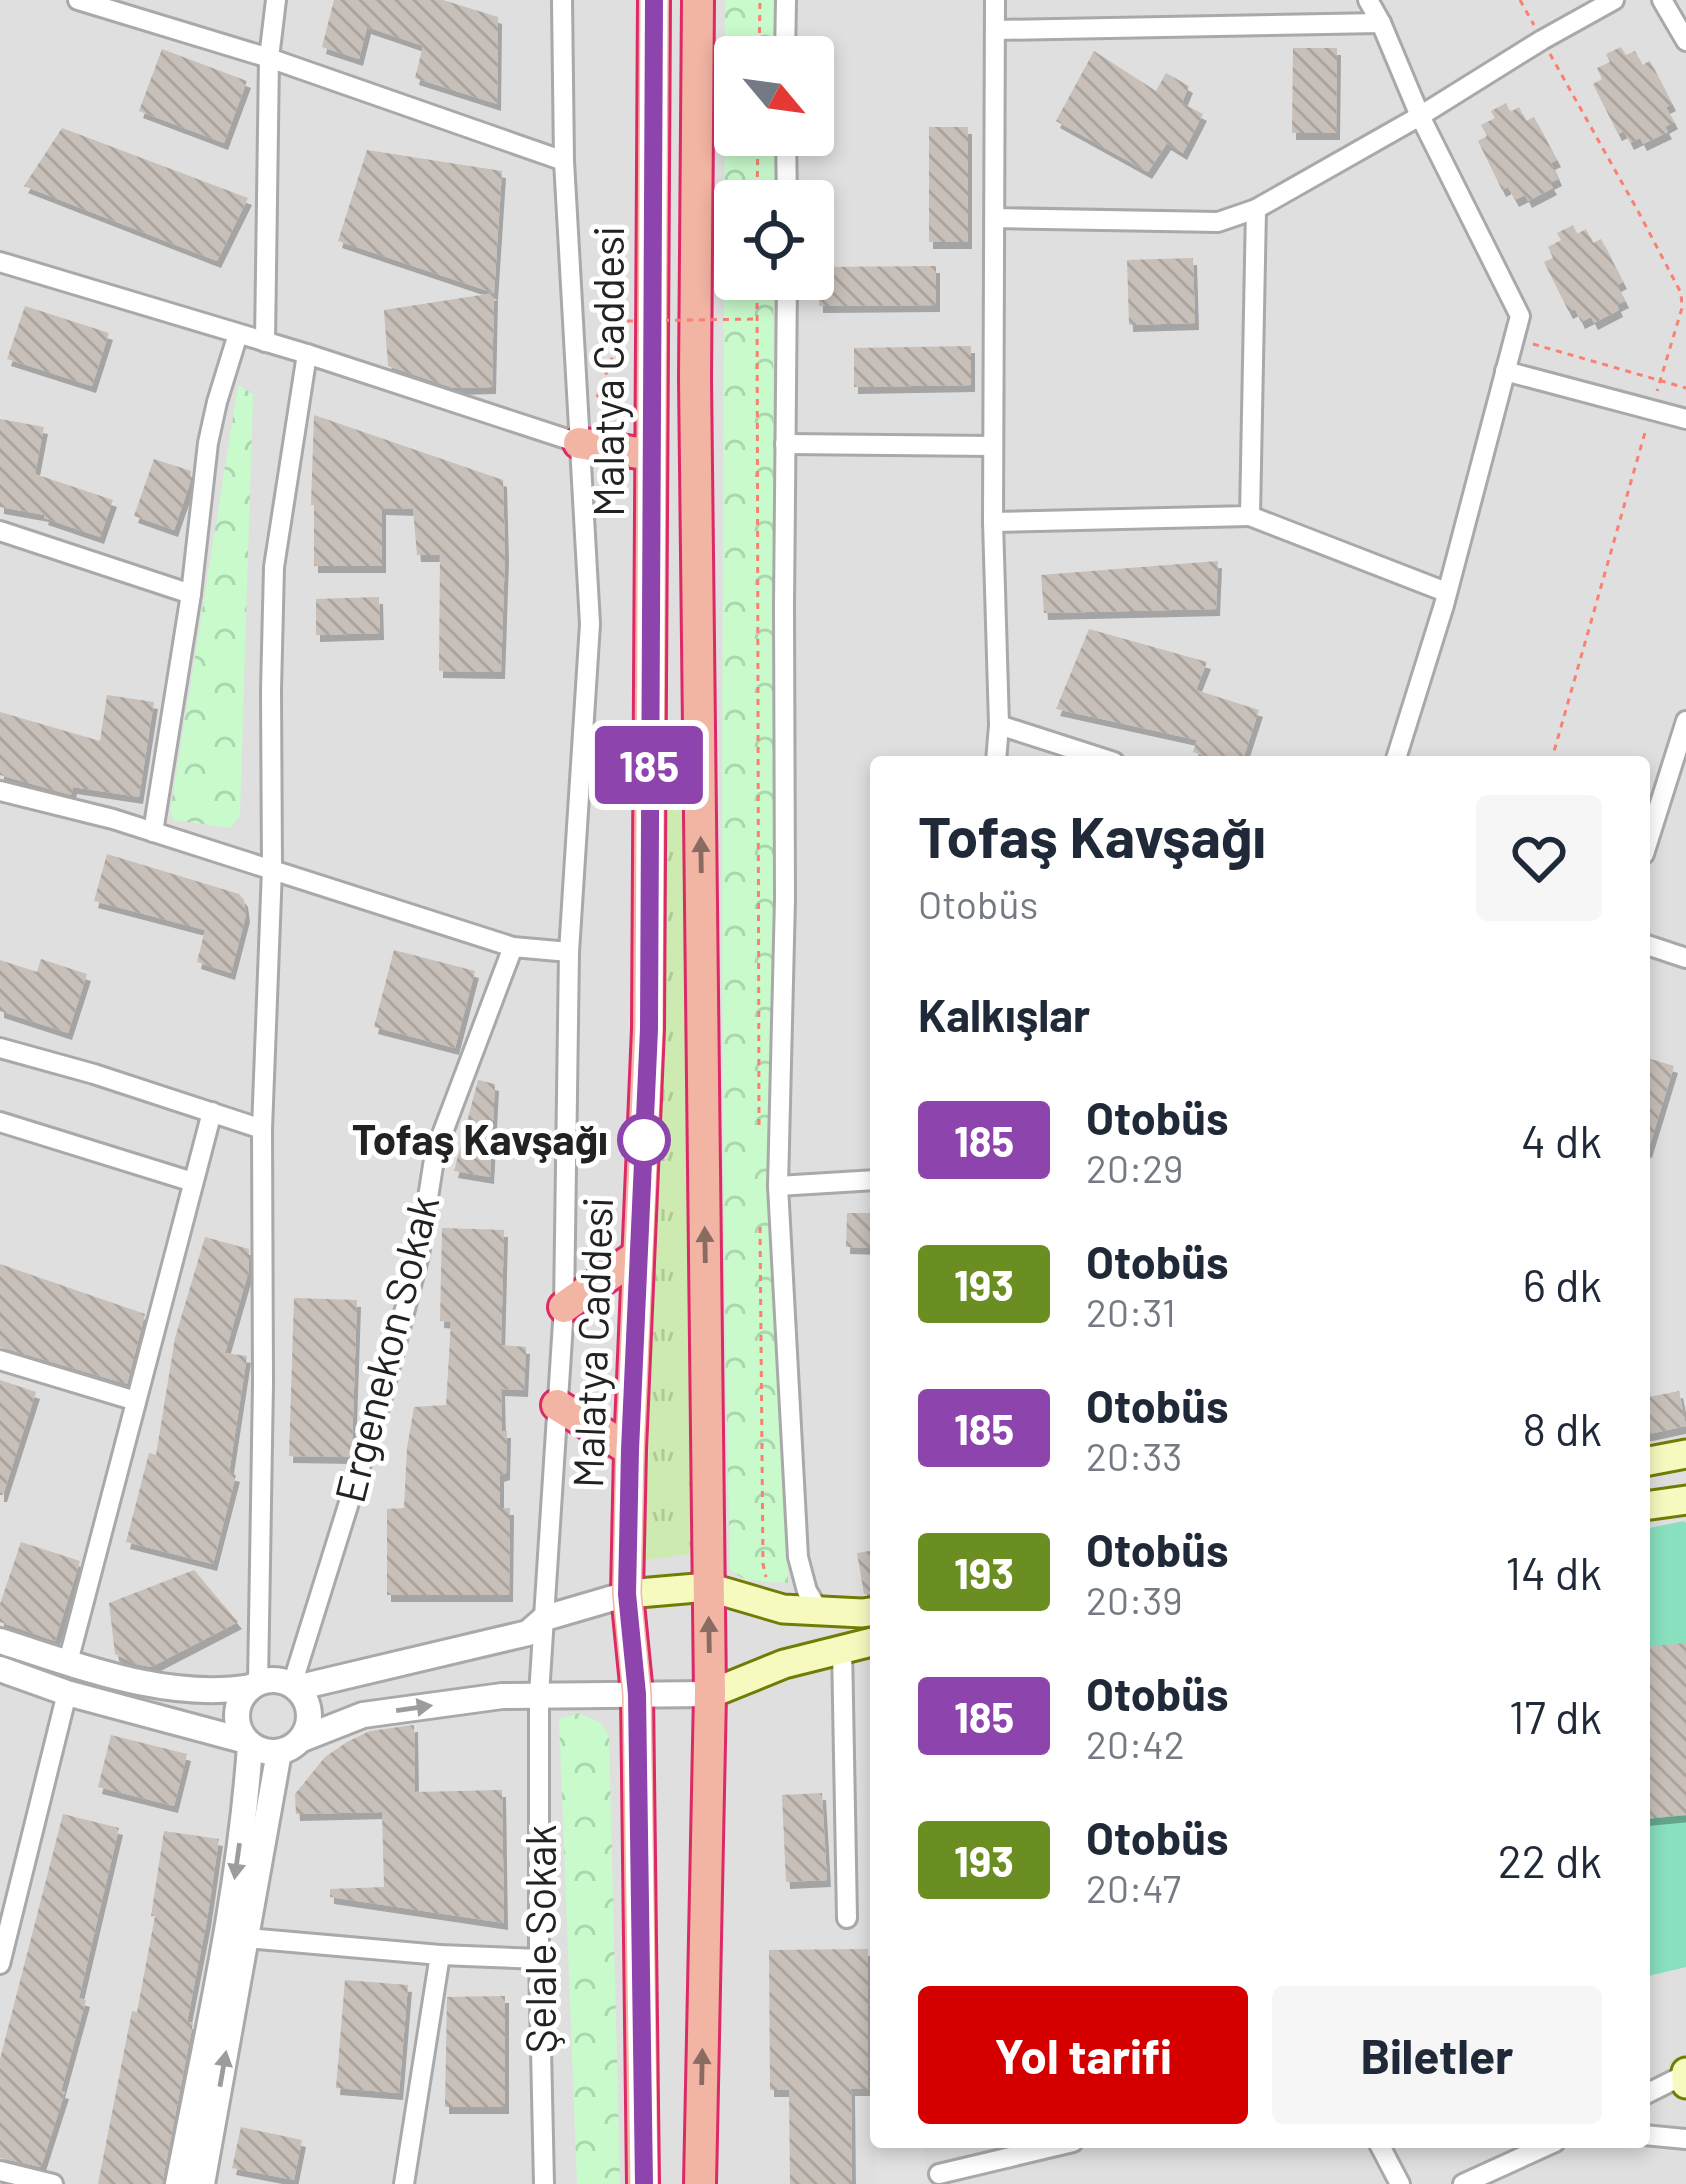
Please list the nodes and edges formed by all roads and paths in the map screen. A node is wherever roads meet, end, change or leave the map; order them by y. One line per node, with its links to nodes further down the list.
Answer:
1 (78, 0): 19 (street)
2 (276, 0): 19 (street)
3 (562, 0): 21 (street, Şelale Sokak)
4 (654, 0): 41 (highway, Malatya Caddesi)
5 (698, 0): 80 (highway, Malatya Caddesi, one-way to 5)
6 (760, 0): 15 (path)
7 (786, 0): 16 (street)
8 (995, 0): 14 (street)
9 (1368, 0): 13 (street)
10 (1520, 0): 17 (path)
11 (1613, 0): 17 (street)
12 (1663, 0): 18 (street)
13 (1381, 23): 14 (street); 20 (street)
14 (995, 30): 23 (street)
15 (759, 36)
16 (785, 36)
17 (1542, 40): 20 (street); 33 (path)
18 (1686, 41)
19 (269, 58): 21 (street); 30 (street)
20 (1420, 116): 22 (street); 29 (street)
21 (564, 160): 38 (street, Şelale Sokak)
22 (1256, 209): 23 (street); 42 (street)
23 (995, 218): 40 (street)
24 (0, 262): 28 (street)
25 (757, 300): 27 (path)
26 (787, 300): 39 (street)
27 (757, 319): 35 (path, bridge); 65 (path)
28 (238, 334): 30 (street); 46 (street)
29 (1514, 339): 32 (street); 33 (path)
30 (265, 342): 31 (street)
31 (307, 355): 38 (street); 56 (street)
32 (1505, 371): 36 (street); 45 (street)
33 (1660, 380): 34 (path); 36 (path)
34 (1686, 388)
35 (595, 403)
36 (1652, 410): 37 (street); 52 (path)
37 (1686, 419)
38 (579, 443): 41 (highway); 59 (street, Şelale Sokak)
39 (785, 445): 40 (street); 68 (street)
40 (993, 446): 43 (street)
41 (650, 455): 70 (highway, Malatya Caddesi)
42 (1250, 516): 43 (street); 45 (street)
43 (993, 522): 48 (street)
44 (0, 531): 46 (street)
45 (1446, 592): 51 (street)
46 (191, 593): 54 (street)
47 (1686, 721): 55 (street)
48 (999, 725): 49 (street); 50 (street)
49 (996, 756)
50 (1095, 756)
51 (1397, 756)
52 (1553, 756)
53 (0, 791): 54 (street)
54 (154, 832): 56 (street)
55 (1650, 835)
56 (272, 869): 58 (street); 64 (street)
57 (1650, 946): 60 (street)
58 (513, 947): 59 (street); 92 (street, Ergenekon Sokak)
59 (569, 952): 71 (street, Şelale Sokak)
60 (1686, 958)
61 (0, 1048): 62 (street)
62 (212, 1112): 64 (street); 67 (street)
63 (0, 1123): 67 (street)
64 (262, 1129): 91 (street)
65 (759, 1136)
66 (870, 1180): 68 (street)
67 (194, 1182): 73 (street)
68 (778, 1186): 83 (street)
69 (760, 1231): 82 (path)
70 (638, 1255): 71 (highway); 75 (highway, Malatya Caddesi)
71 (564, 1307): 74 (street, Şelale Sokak)
72 (0, 1360): 73 (street)
73 (136, 1402): 89 (street)
74 (557, 1405): 75 (highway); 85 (street, Şelale Sokak)
75 (630, 1450): 81 (highway, Malatya Caddesi)
76 (1686, 1454): 77 (main road)
77 (1650, 1461)
78 (1686, 1500): 79 (main road)
79 (1650, 1505)
80 (708, 1586): 81 (main road); 82 (main road); 95 (highway, Malatya Caddesi, one-way to 80)
81 (627, 1594): 85 (street); 94 (highway, Malatya Caddesi)
82 (784, 1609): 83 (main road)
83 (819, 1611): 84 (main road)
84 (870, 1612)
85 (545, 1618): 92 (street); 96 (street, Şelale Sokak)
86 (0, 1641): 89 (street)
87 (870, 1642): 88 (main road)
88 (842, 1647): 95 (main road); 100 (street)
89 (68, 1662): 91 (street)
90 (0, 1670): 93 (street)
91 (254, 1685): 92 (street); 98 (street)
92 (294, 1687): 97 (street)
93 (67, 1693): 98 (street); 104 (street)
94 (637, 1694): 95 (street); 96 (street); 120 (highway, Malatya Caddesi)
95 (710, 1694): 121 (highway, Malatya Caddesi, one-way to 95)
96 (539, 1695): 97 (street, one-way to 96); 103 (street, Şelale Sokak)
97 (302, 1738): 99 (street)
98 (248, 1743): 99 (street); 116 (street, one-way to 116)
99 (279, 1752): 101 (street)
100 (847, 1918)
101 (247, 1938): 102 (street); 117 (street, one-way to 101)
102 (440, 1955): 103 (street); 118 (street)
103 (539, 1959): 119 (street, Şelale Sokak)
104 (0, 1964)
105 (1686, 2073): 106 (main road); 107 (street)
106 (1686, 2084)
107 (1650, 2093)
108 (1650, 2136): 109 (street)
109 (1686, 2139)
110 (1048, 2148): 114 (street)
111 (1381, 2148): 122 (street)
112 (1542, 2148): 123 (street)
113 (0, 2171): 115 (street)
114 (939, 2174)
115 (53, 2184)
116 (178, 2184)
117 (202, 2184)
118 (404, 2184)
119 (544, 2184)
120 (644, 2184)
121 (700, 2184)
122 (1400, 2184)
123 (1463, 2184)

